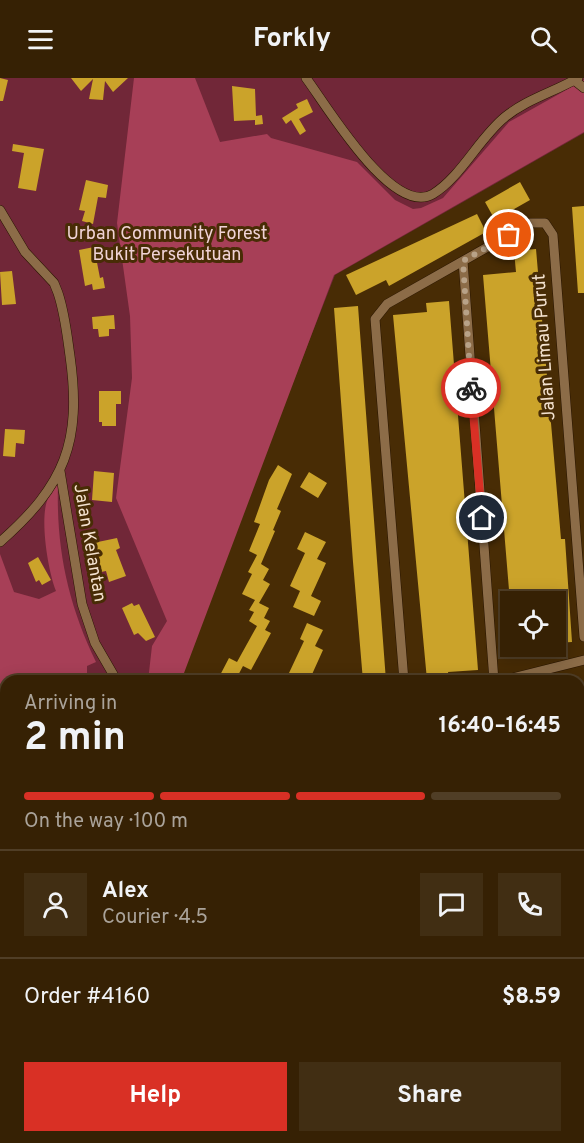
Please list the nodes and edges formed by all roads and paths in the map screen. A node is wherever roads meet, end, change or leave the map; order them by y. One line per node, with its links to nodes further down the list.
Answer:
1 (306, 78): 2 (street)
2 (576, 79): 3 (street)
3 (584, 88)
4 (0, 210): 6 (street, Jalan Kelantan)
5 (463, 261): 8 (street, Jalan Limau Purut); 12 (street, Jalan Limau Purut); 13 (street)
6 (60, 471): 7 (street); 11 (street, Jalan Kelantan)
7 (0, 542)
8 (581, 563): 9 (street, Jalan Limau Purut)
9 (584, 638)
10 (584, 660): 14 (street)
11 (113, 675)
12 (404, 675)
13 (494, 675)
14 (525, 675)

